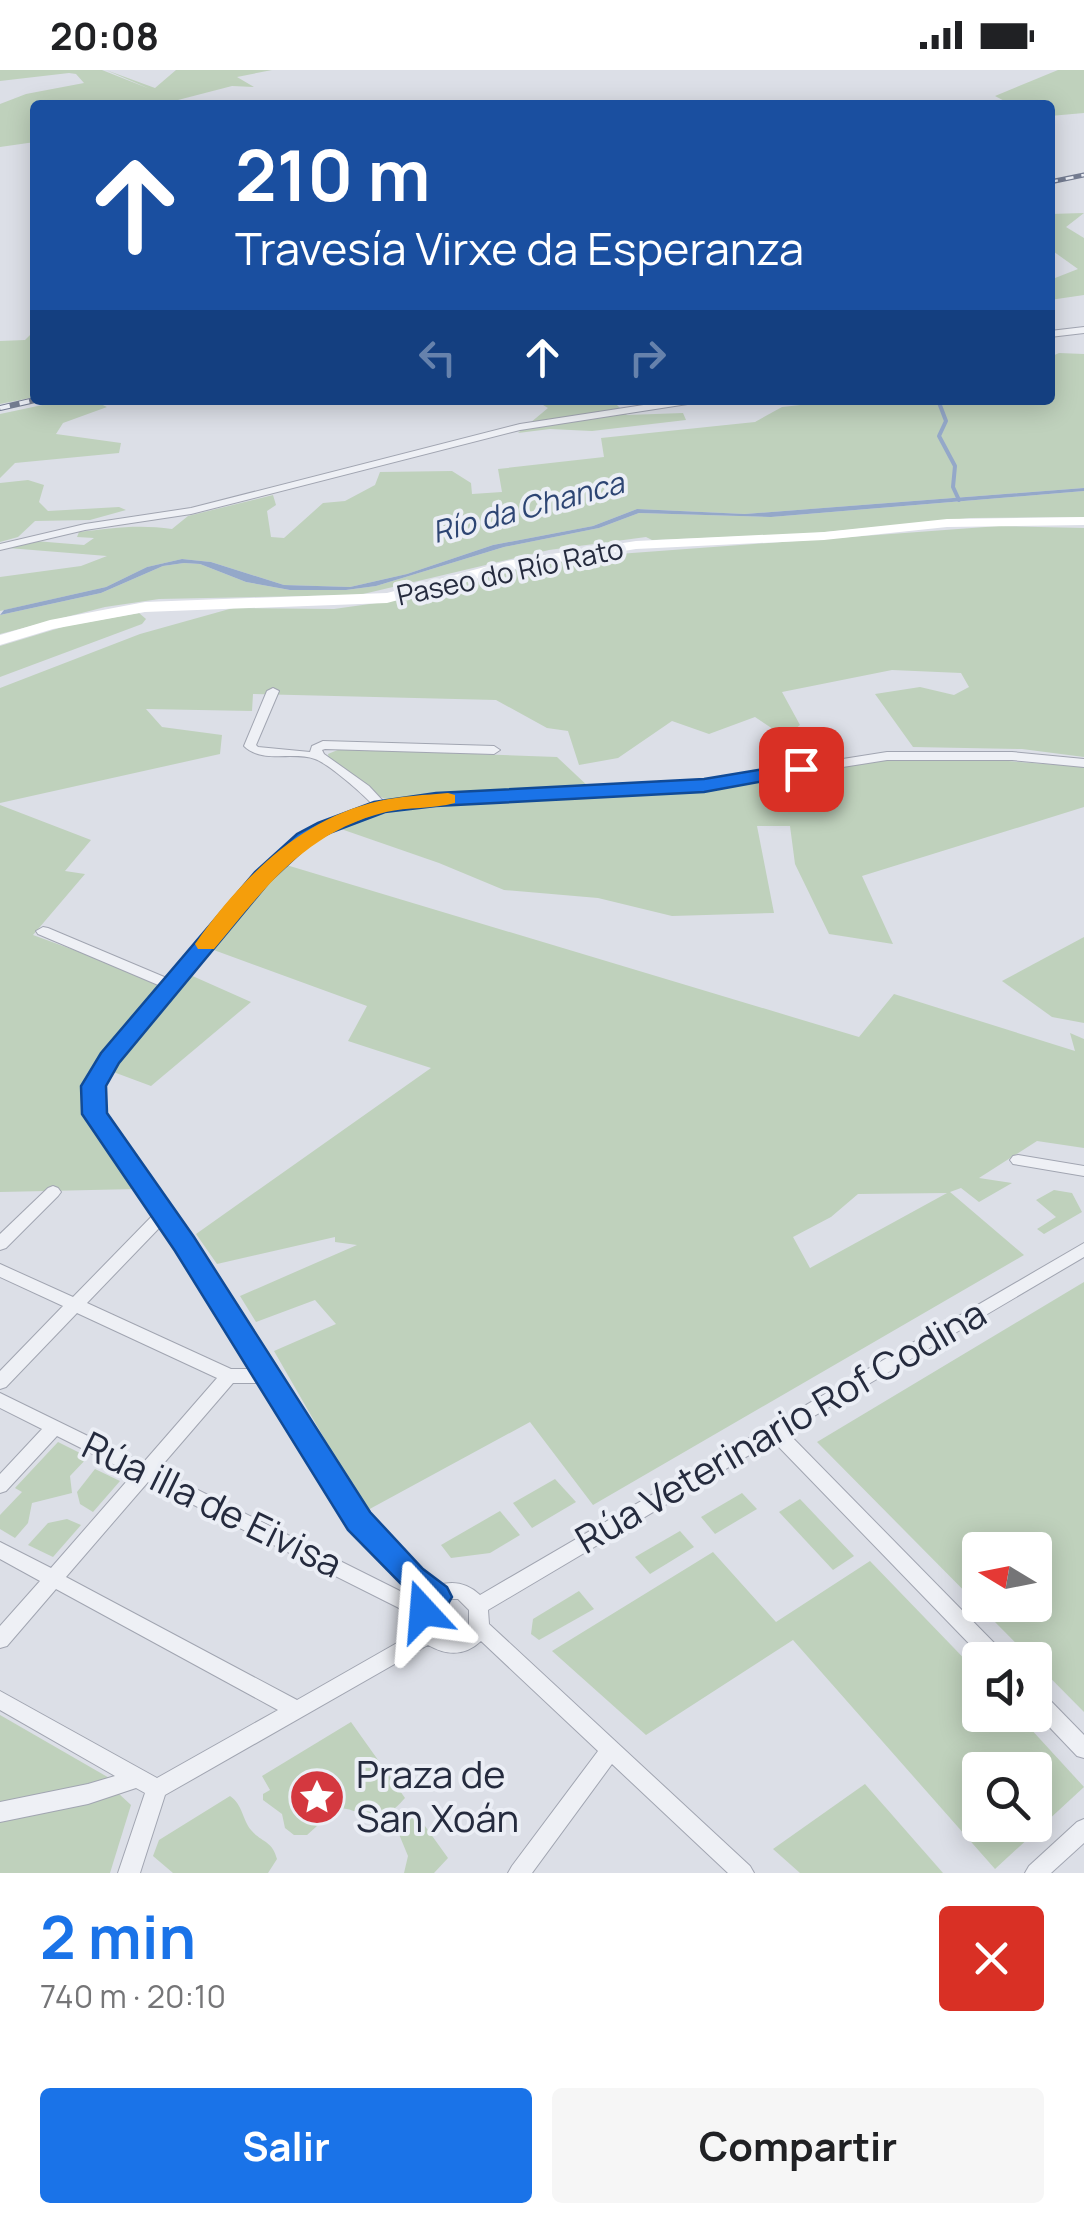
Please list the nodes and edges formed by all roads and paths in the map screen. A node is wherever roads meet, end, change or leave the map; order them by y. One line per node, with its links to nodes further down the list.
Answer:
1 (1084, 330): 2 (street)
2 (1055, 333)
3 (662, 405): 4 (street)
4 (270, 492): 6 (street)
5 (1084, 521): 7 (street, Paseo do Río Rato)
6 (0, 547)
7 (0, 640)
8 (273, 691): 10 (street)
9 (494, 750): 10 (street)
10 (319, 756): 12 (street)
11 (1084, 762): 12 (street)
12 (382, 806): 14 (street)
13 (42, 931): 14 (street)
14 (172, 985): 18 (street)
15 (1018, 1160): 16 (street)
16 (1084, 1171)
17 (53, 1192): 19 (street)
18 (164, 1214): 22 (street); 24 (street)
19 (0, 1244)
20 (1084, 1250): 28 (street, Rúa Veterinario Rof Codina)
21 (0, 1270): 22 (street)
22 (73, 1304): 23 (street); 25 (street)
23 (229, 1376): 24 (street); 29 (street)
24 (266, 1376): 33 (street)
25 (0, 1382)
26 (0, 1400): 27 (street, Rúa illa de Eivisa)
27 (54, 1428): 29 (street, Rúa illa de Eivisa); 30 (street)
28 (775, 1431): 34 (street, Rúa Veterinario Rof Codina); 37 (street)
29 (148, 1472): 32 (street); 33 (street, Rúa illa de Eivisa)
30 (0, 1486)
31 (0, 1550): 32 (street)
32 (53, 1578): 36 (street); 39 (street)
33 (430, 1604): 34 (street); 35 (street)
34 (479, 1617): 35 (street, Rúa Veterinario Rof Codina); 42 (street)
35 (428, 1636): 39 (street, Rúa Veterinario Rof Codina)
36 (0, 1640)
37 (980, 1642)
38 (0, 1700): 43 (street)
39 (295, 1709): 43 (street, Rúa Veterinario Rof Codina)
40 (1052, 1715): 41 (street)
41 (1084, 1748)
42 (610, 1750): 47 (street); 48 (street)
43 (147, 1783): 44 (street); 46 (street)
44 (0, 1812)
45 (1084, 1829): 49 (street)
46 (129, 1873)
47 (519, 1873)
48 (743, 1873)
49 (1036, 1873)

